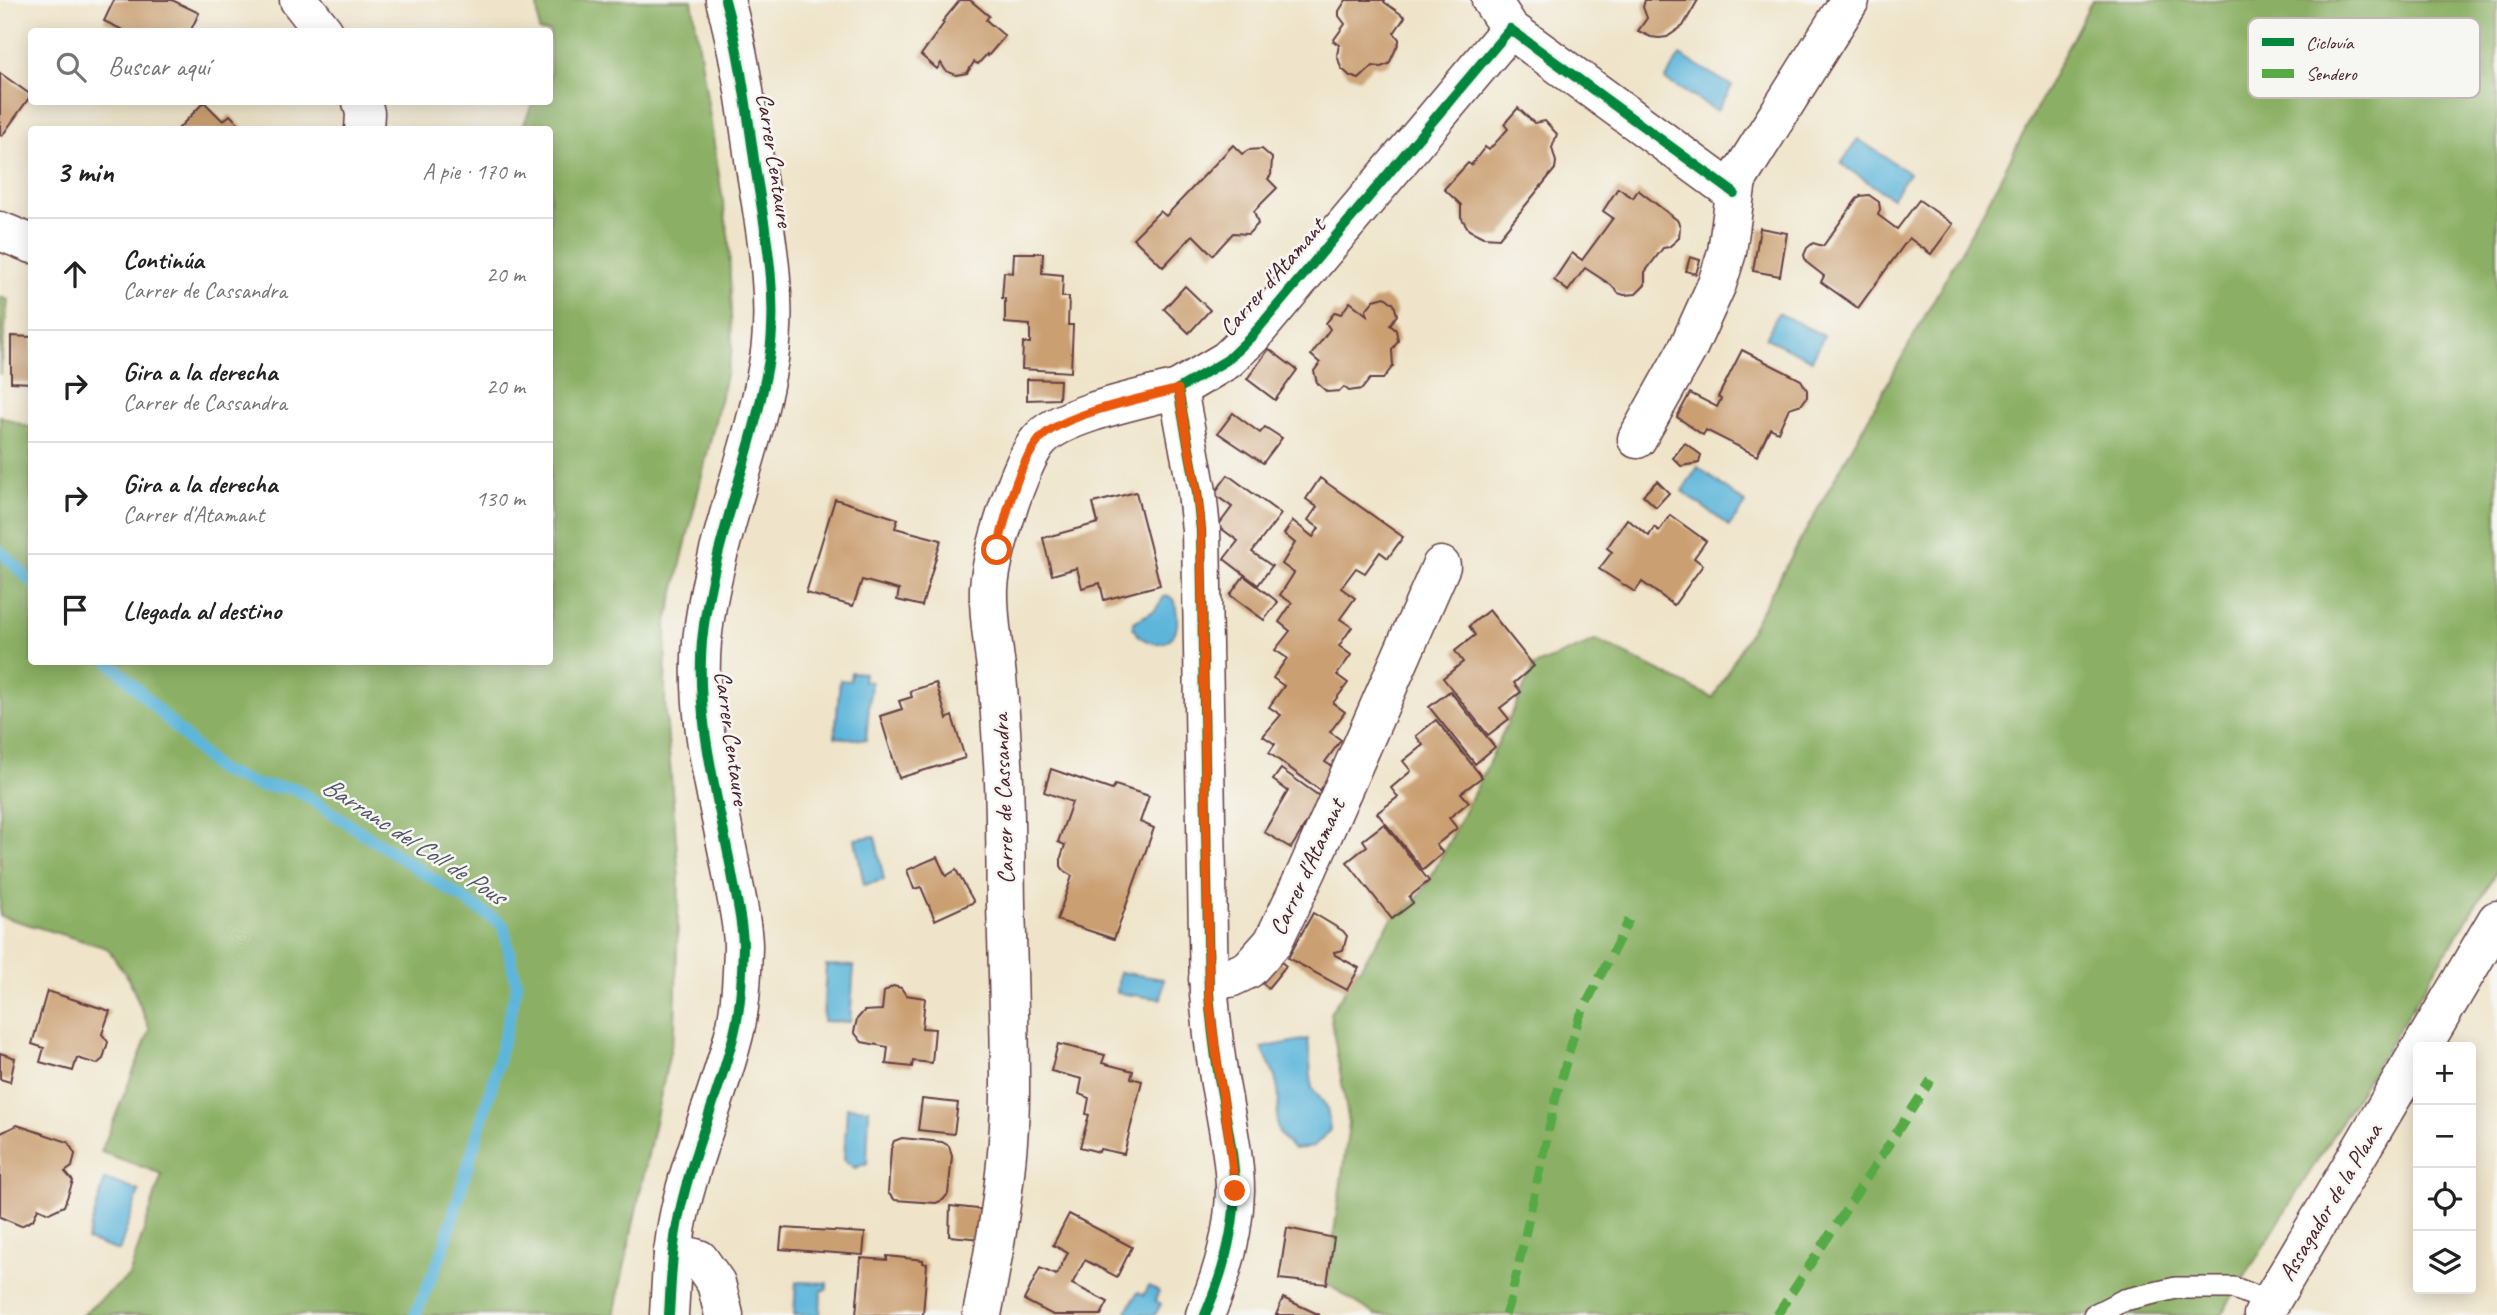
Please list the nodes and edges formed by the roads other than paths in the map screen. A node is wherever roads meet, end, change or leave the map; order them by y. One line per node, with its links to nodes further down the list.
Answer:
1 (299, 0): 5 (street)
2 (725, 0): 18 (street, Carrer Centaure)
3 (1850, 0): 8 (street)
4 (1500, 15): 8 (street, Carrer d'Atamant); 11 (street, Carrer d'Atamant)
5 (321, 28)
6 (363, 105): 7 (street)
7 (364, 126)
8 (1734, 192): 12 (street)
9 (0, 232): 10 (street)
10 (28, 242)
11 (1178, 389): 15 (street); 22 (street, Carrer de Cassandra)
12 (1637, 439)
13 (1441, 566): 15 (street, Carrer d'Atamant)
14 (2497, 919): 16 (street)
15 (1208, 979): 23 (street)
16 (2425, 1042)
17 (2413, 1061): 19 (street, Assagador de la Plana)
18 (673, 1252): 20 (street, Carrer Centaure); 21 (street)
19 (2267, 1309): 24 (lane)
20 (669, 1315)
21 (724, 1315)
22 (982, 1315)
23 (1206, 1315)
24 (2094, 1315)

